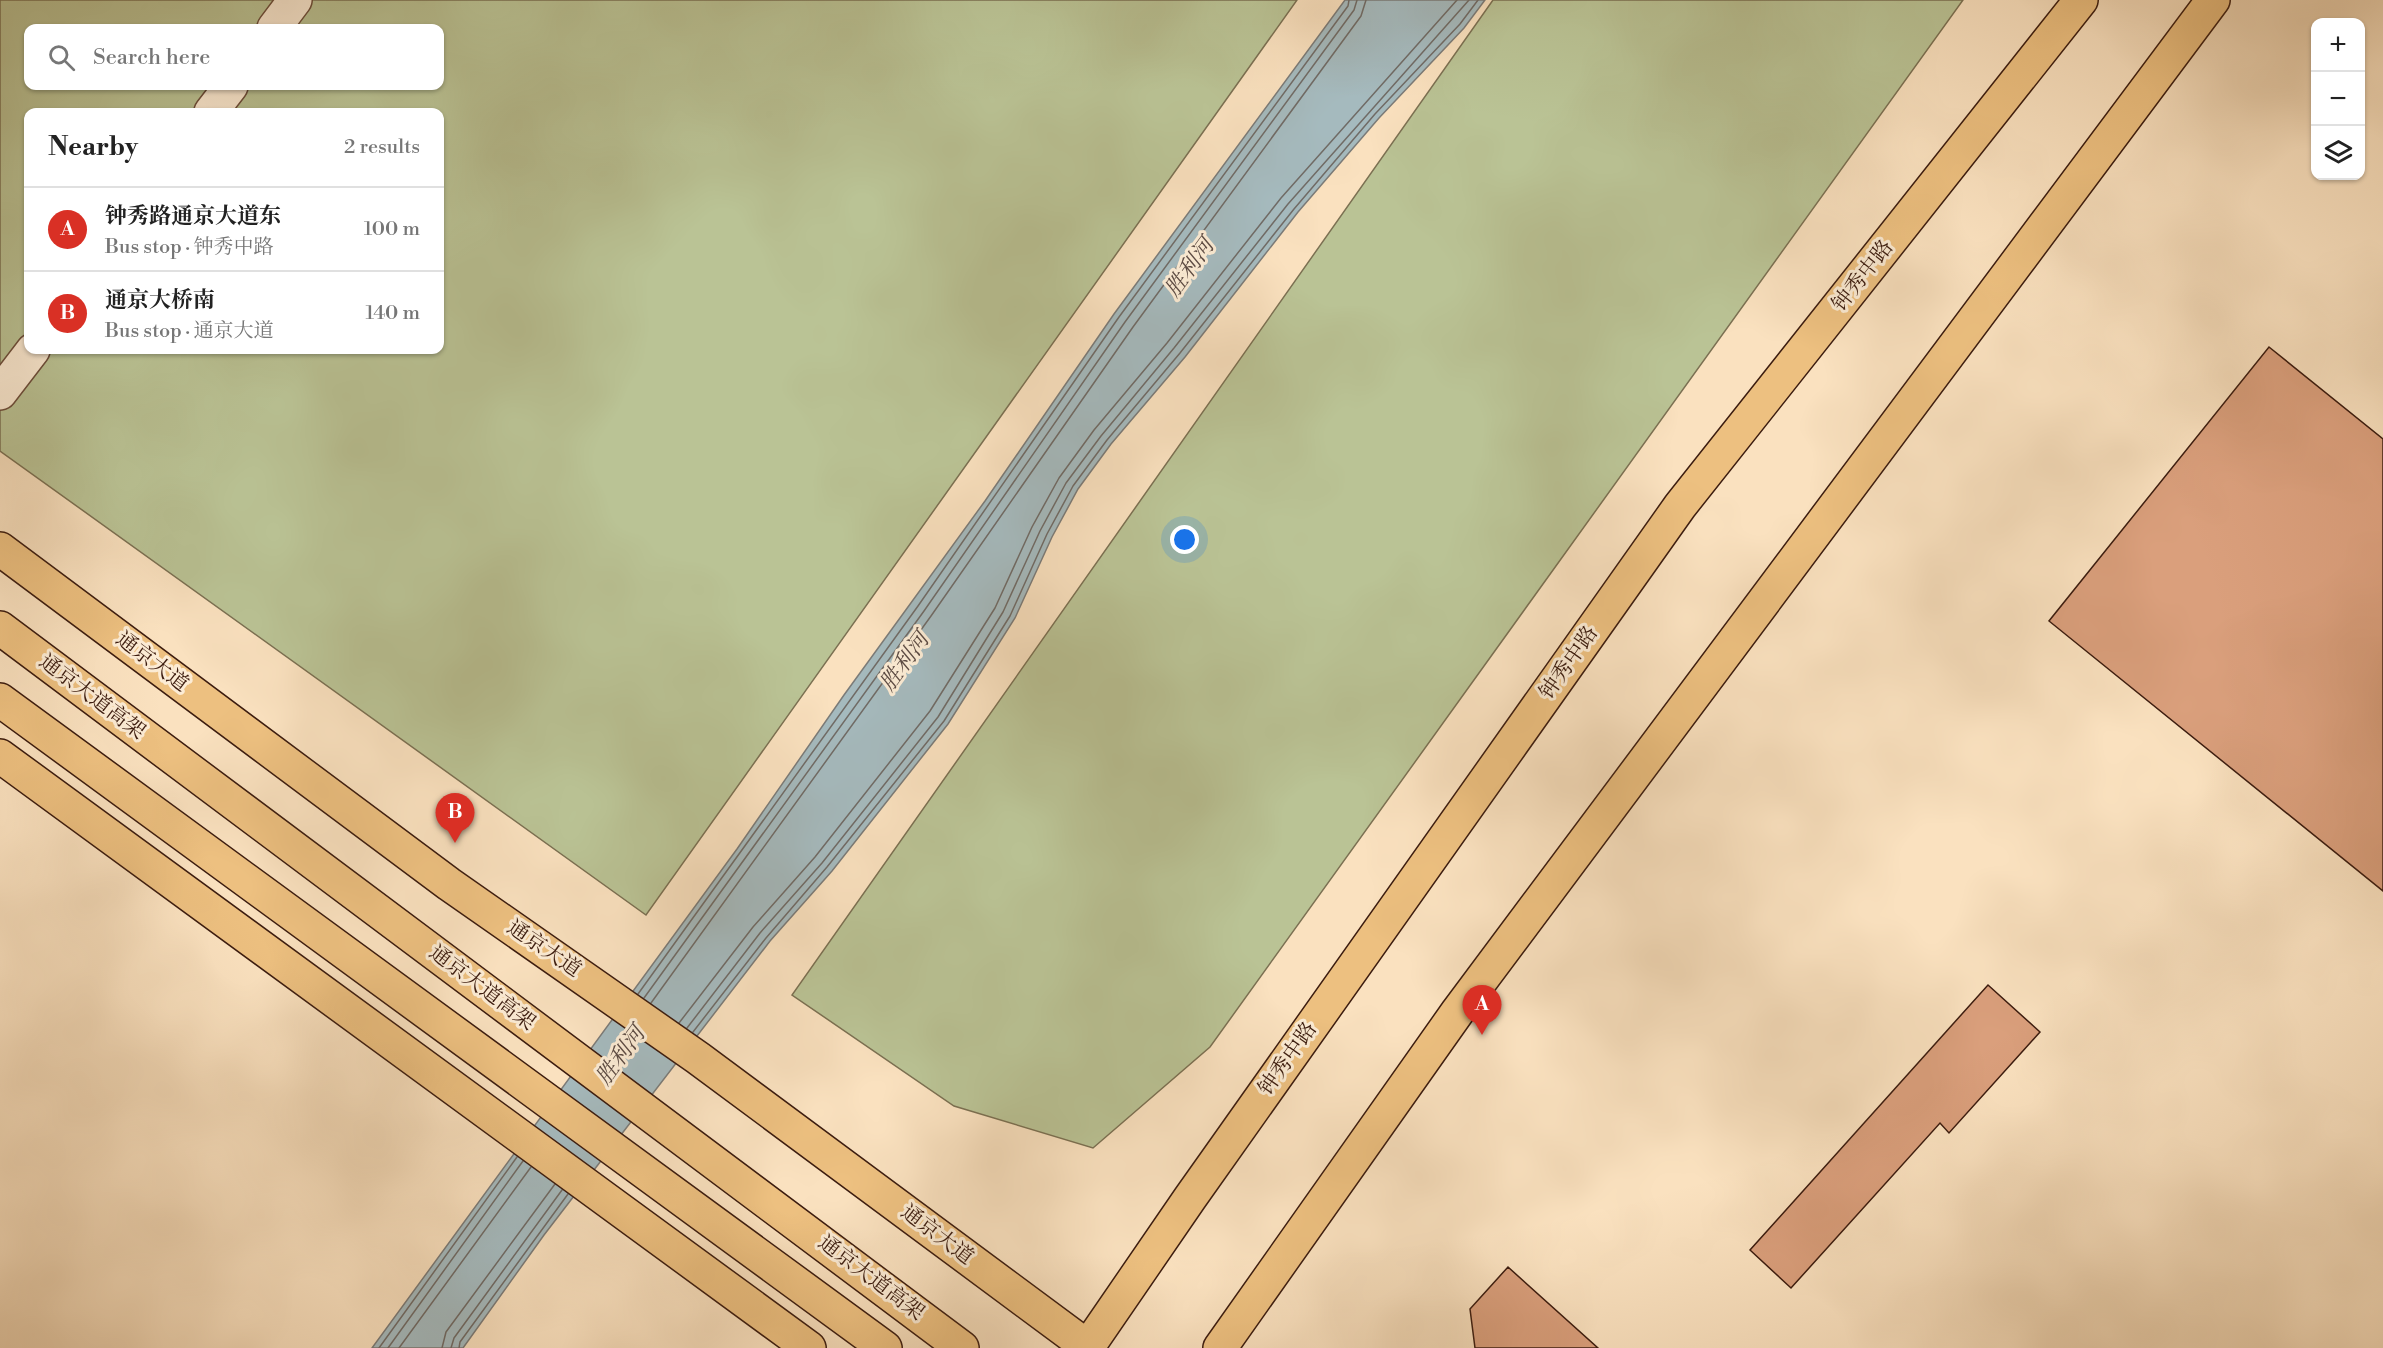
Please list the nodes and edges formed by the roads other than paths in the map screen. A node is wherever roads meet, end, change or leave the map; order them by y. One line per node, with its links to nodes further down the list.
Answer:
1 (295, 0): 4 (street)
2 (2081, 0): 16 (main road, 钟秀中路)
3 (2213, 0): 17 (main road)
4 (277, 24)
5 (228, 90): 6 (street)
6 (214, 108)
7 (30, 354): 8 (street)
8 (0, 393)
9 (0, 549): 16 (main road, 通京大道)
10 (0, 628): 15 (main road, 通京大道高架)
11 (0, 700): 14 (main road)
12 (0, 756): 13 (main road)
13 (809, 1348)
14 (885, 1348)
15 (963, 1348)
16 (1088, 1348)
17 (1220, 1348)

